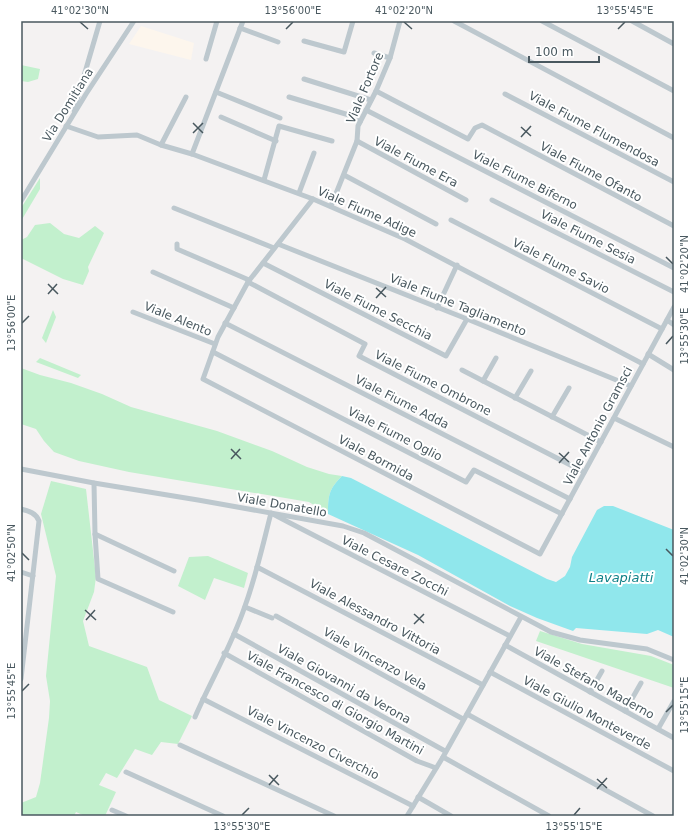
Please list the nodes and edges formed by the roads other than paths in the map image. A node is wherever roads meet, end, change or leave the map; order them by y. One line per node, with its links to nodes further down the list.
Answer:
1 (100, 21): 26 (street)
2 (134, 21): 26 (street, Via Domitiana)
3 (218, 21): 16 (street)
4 (243, 21): 10 (street)
5 (353, 21): 11 (street)
6 (400, 21): 15 (street, Viale Fortore)
7 (454, 21): 31 (street)
8 (542, 21): 18 (street)
9 (632, 21): 13 (street)
10 (240, 28): 12 (street); 20 (street)
11 (304, 41)
12 (278, 42)
13 (674, 44)
14 (374, 53): 15 (street)
15 (390, 58): 19 (street, Viale Fortore)
16 (206, 59)
17 (304, 79): 24 (street)
18 (674, 90)
19 (376, 91): 24 (street, Viale Fortore); 50 (street, Viale Fiume Ofanto)
20 (216, 92): 28 (street); 37 (street)
21 (504, 94): 40 (street, Viale Fiume Flumendosa)
22 (186, 97): 35 (street)
23 (289, 97): 29 (street)
24 (371, 100): 25 (street, Viale Fortore)
25 (366, 110): 29 (street, Viale Fortore); 55 (street, Viale Fiume Biferno)
26 (72, 117): 30 (street, Via Domitiana)
27 (221, 117): 32 (street)
28 (280, 118)
29 (360, 122): 33 (street, Viale Fortore)
30 (66, 126): 35 (street, Viale Fiume Adige); 45 (street, Via Domitiana)
31 (674, 138)
32 (276, 141): 34 (street); 39 (street)
33 (357, 141): 38 (street, Viale Fortore); 43 (street, Viale Fiume Era)
34 (332, 142)
35 (161, 145): 37 (street, Viale Fiume Adige)
36 (314, 153): 41 (street)
37 (192, 154): 39 (street, Viale Fiume Adige)
38 (344, 175): 46 (street, Viale Fortore); 49 (street)
39 (264, 180): 41 (street, Viale Fiume Adige)
40 (674, 182)
41 (299, 193): 42 (street, Viale Fiume Adige)
42 (314, 199): 46 (street, Viale Fiume Adige); 52 (street)
43 (466, 200)
44 (492, 200): 58 (street, Viale Fiume Sesia)
45 (21, 201)
46 (331, 206): 54 (street, Viale Fiume Adige)
47 (174, 208): 52 (street, Viale Fiume Tagliamento)
48 (450, 220): 67 (street, Viale FIume Savio)
49 (436, 224)
50 (674, 226)
51 (176, 244): 57 (street)
52 (276, 246): 53 (street); 61 (street, Viale Fiume Tagliamento)
53 (263, 263): 57 (street); 63 (street, Viale Fiume Secchia)
54 (457, 265): 61 (street); 72 (street, Viale Fiume Adige)
55 (674, 268)
56 (153, 272): 60 (street)
57 (248, 281): 60 (street); 85 (street, Viale Fiume Ombrone)
58 (674, 292)
59 (674, 307): 64 (street, Viale Antonio Gramsci)
60 (234, 308): 65 (street)
61 (438, 308): 63 (street, Viale Fiume Tagliamento)
62 (133, 312): 68 (street, Viale Alento)
63 (467, 319): 77 (street, Viale Fiume Tagliamento)
64 (667, 320): 66 (street); 67 (street, Viale Antonio Gramsci)
65 (225, 323): 68 (street); 87 (street, Viale Fiume Adda)
66 (674, 325)
67 (662, 329): 70 (street, Viale Antonio Gramsci)
68 (215, 344): 69 (street)
69 (213, 352): 90 (street, Viale Fiume Oglio); 92 (street, Viale Bormida)
70 (648, 354): 72 (street, Viale Antonio Gramsci); 74 (street)
71 (496, 358): 76 (street)
72 (643, 364): 77 (street, Viale Antonio Gramsci)
73 (462, 370): 76 (street)
74 (674, 370)
75 (531, 371): 79 (street)
76 (483, 381): 79 (street)
77 (631, 386): 81 (street, Viale Antonio Gramsci)
78 (569, 388): 80 (street)
79 (515, 398): 80 (street)
80 (552, 417): 82 (street)
81 (614, 418): 82 (street, Viale Antonio Gramsci); 83 (street)
82 (601, 442): 85 (street, Viale Antonio Gramsci)
83 (674, 446)
84 (21, 469): 86 (street, Viale Donatello)
85 (584, 472): 87 (street, Viale Antonio Gramsci)
86 (94, 483): 89 (street, Viale Donatello); 91 (street)
87 (570, 499): 90 (street, Viale Antonio Gramsci)
88 (21, 508): 96 (street)
89 (272, 513): 93 (street); 99 (street, Viale Donatello); 101 (street, Viale Cesare Zocchi)
90 (562, 514): 92 (street, Viale Antonio Gramsci)
91 (95, 534): 94 (street); 98 (street)
92 (540, 554)
93 (257, 567): 97 (street); 110 (street, Viale Alessandro Vittoria)
94 (174, 571)
95 (21, 572): 96 (street)
96 (33, 576): 102 (street)
97 (245, 607): 100 (street); 117 (street, Viale Vincenzo Vela)
98 (173, 612)
99 (521, 617): 101 (street); 105 (street, Viale Donatello)
100 (234, 634): 104 (street); 121 (street, Viale Giovanni da Verona)
101 (510, 636): 103 (street)
102 (23, 638): 108 (street)
103 (505, 645): 107 (street); 111 (street, Viale Stefano Maderno)
104 (224, 653): 112 (street); 122 (street, Viale Francesco di Giorgio Martini)
105 (674, 660)
106 (602, 671): 111 (street)
107 (490, 672): 110 (street); 123 (street, Viale Giulio Monteverde)
108 (21, 679)
109 (641, 683): 114 (street)
110 (483, 685): 115 (street)
111 (590, 692): 114 (street, Viale Stefano Maderno)
112 (203, 699): 116 (street); 126 (street, Viale Vincenzo Civerchio)
113 (674, 701): 118 (street)
114 (625, 711): 118 (street, Viale Stefano Maderno)
115 (466, 714): 117 (street); 134 (street)
116 (195, 717)
117 (463, 719): 121 (street)
118 (658, 729): 119 (street, Viale Stefano Maderno)
119 (674, 738)
120 (180, 745): 130 (street)
121 (444, 754): 122 (street); 133 (street, Viale Giovanni da Verona)
122 (436, 768): 125 (street)
123 (674, 771)
124 (126, 772): 129 (street)
125 (418, 798): 126 (street); 132 (street)
126 (413, 806): 131 (street)
127 (112, 810): 128 (street)
128 (126, 816)
129 (223, 816)
130 (334, 816)
131 (407, 816)
132 (451, 816)
133 (549, 816)
134 (653, 816)

